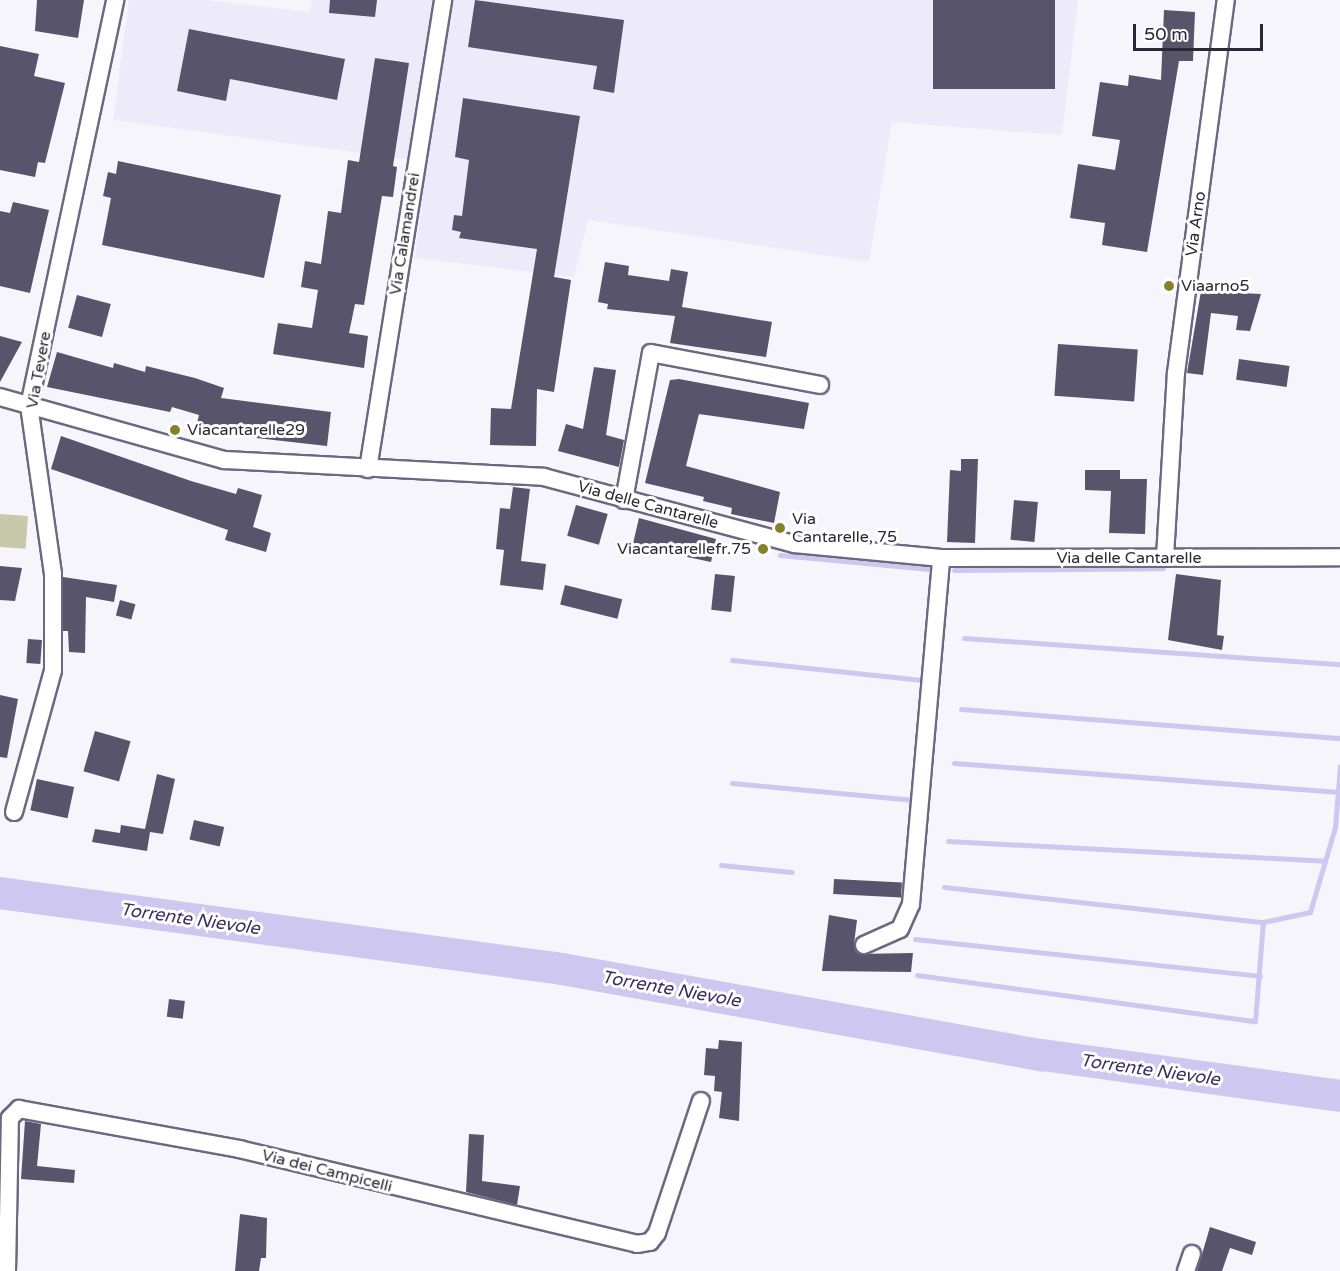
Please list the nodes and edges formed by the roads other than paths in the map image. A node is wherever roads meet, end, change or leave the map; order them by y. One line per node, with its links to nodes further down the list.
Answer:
1 (115, 0): 6 (street, Via Tevere)
2 (443, 0): 7 (street, Via Calamandrei)
3 (1226, 0): 9 (street, Via Arno)
4 (820, 385): 8 (street)
5 (0, 397): 6 (street, Via delle Cantarelle)
6 (29, 405): 7 (street, Via delle Cantarelle); 12 (street, Via Tevere)
7 (368, 469): 8 (street, Via delle Cantarelle)
8 (624, 500): 11 (street, Via delle Cantarelle)
9 (1165, 557): 10 (street, Via delle Cantarelle); 11 (street, Via delle Cantarelle)
10 (1340, 557)
11 (941, 558): 13 (street)
12 (14, 812)
13 (864, 945)
14 (700, 1101): 16 (street, Via dei Campicelli)
15 (1192, 1254): 17 (street)
16 (7, 1271)
17 (1185, 1271)

